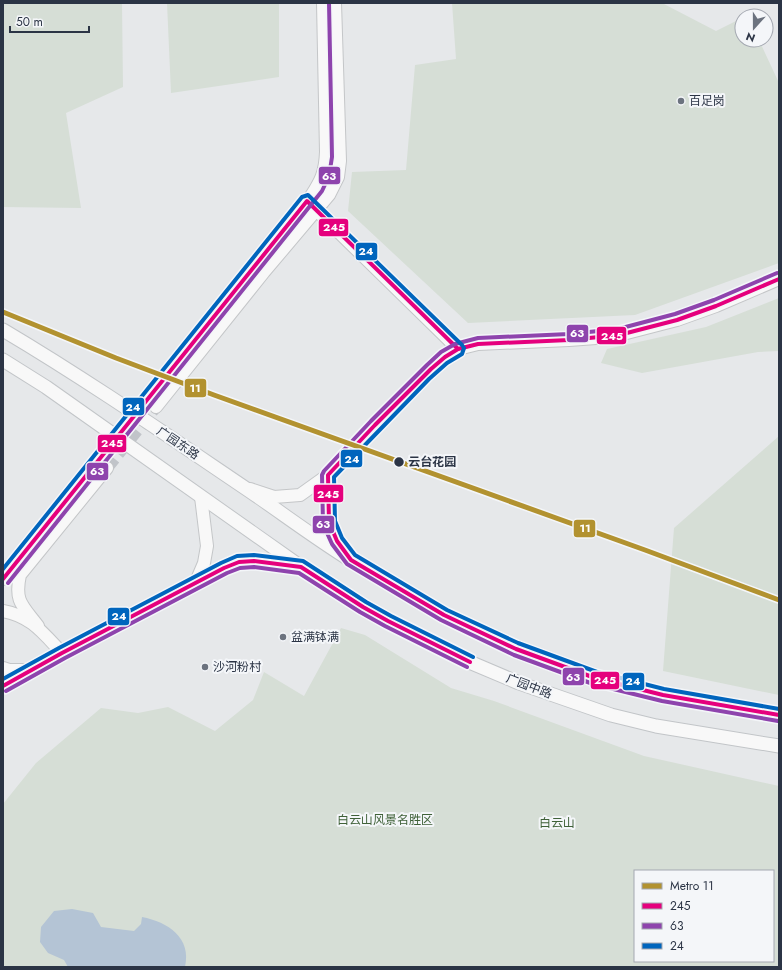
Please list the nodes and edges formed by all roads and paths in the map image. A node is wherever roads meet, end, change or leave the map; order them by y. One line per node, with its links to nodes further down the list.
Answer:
1 (323, 3): 3 (main road)
2 (335, 3): 4 (main road)
3 (307, 201): 4 (main road); 4 (main road)
4 (317, 210): 7 (main road)
5 (779, 279): 7 (main road)
6 (3, 330): 10 (main road, 广园东路)
7 (458, 349): 9 (main road)
8 (3, 360): 11 (main road)
9 (328, 475): 10 (main road); 12 (main road)
10 (241, 485): 12 (main road, 广园东路)
11 (201, 497): 13 (main road); 15 (main road)
12 (351, 560): 22 (main road)
13 (301, 568): 15 (main road); 23 (main road, 广园中路)
14 (3, 579): 17 (main road)
15 (195, 584): 18 (main road)
16 (3, 611): 17 (main road)
17 (38, 626): 18 (main road)
18 (62, 653): 20 (main road)
19 (3, 668): 20 (main road)
20 (30, 670): 21 (street)
21 (3, 686)
22 (779, 715)
23 (779, 746)

